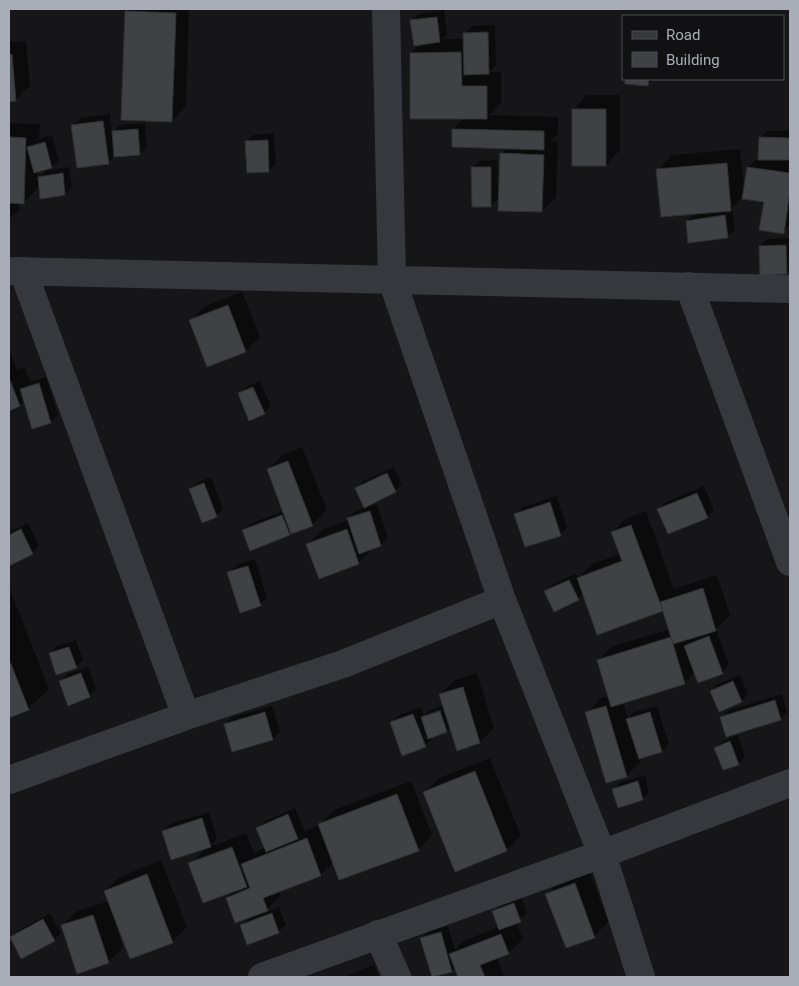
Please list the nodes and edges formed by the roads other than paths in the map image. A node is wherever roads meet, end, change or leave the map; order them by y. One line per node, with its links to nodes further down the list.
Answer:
1 (386, 9): 3 (street)
2 (16, 271): 3 (street); 8 (street)
3 (392, 280): 4 (street); 7 (street)
4 (689, 286): 5 (street); 6 (street)
5 (790, 289)
6 (790, 562)
7 (502, 600): 8 (street); 11 (street)
8 (186, 716): 9 (street)
9 (9, 780)
10 (790, 783): 11 (street)
11 (602, 854): 12 (street); 15 (street)
12 (378, 934): 13 (street); 14 (street)
13 (262, 977)
14 (396, 977)
15 (641, 977)

